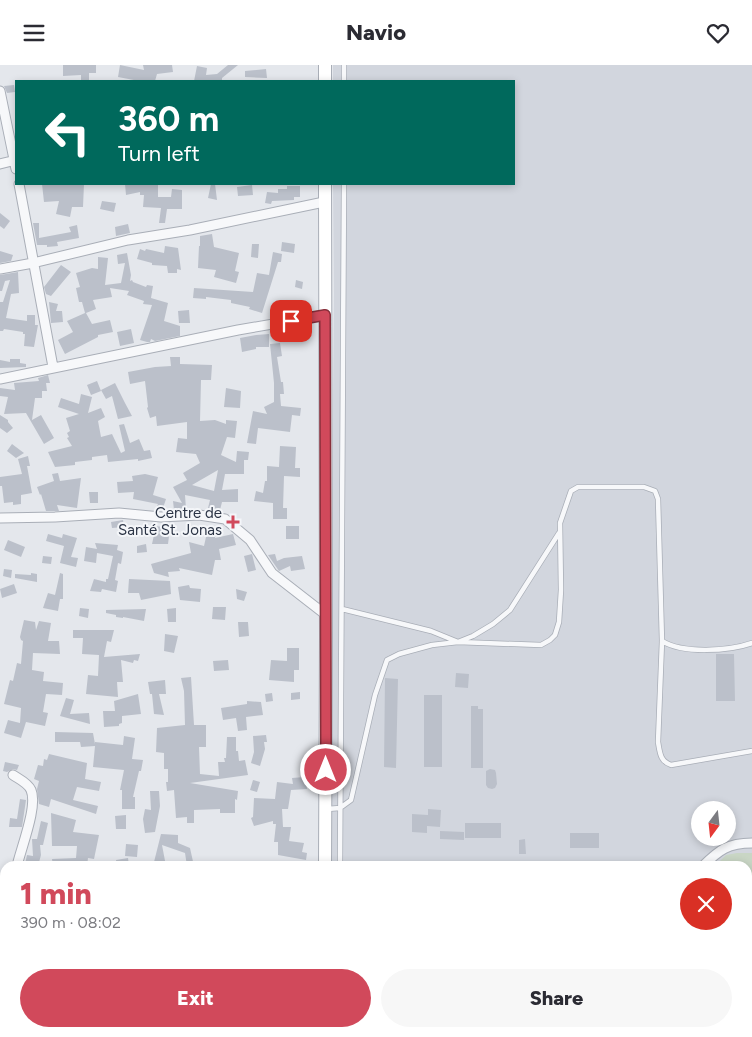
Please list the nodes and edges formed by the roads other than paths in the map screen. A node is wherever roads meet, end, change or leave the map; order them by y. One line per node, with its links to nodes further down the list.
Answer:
1 (325, 65): 3 (main road)
2 (344, 65): 4 (lane)
3 (325, 80)
4 (344, 80)
5 (0, 91): 6 (street)
6 (15, 158)
7 (15, 163): 8 (street)
8 (0, 164)
9 (19, 185): 13 (street)
10 (324, 185): 12 (main road)
11 (344, 185): 20 (lane)
12 (324, 202): 13 (street); 15 (main road)
13 (33, 263): 14 (street); 16 (street)
14 (0, 269)
15 (325, 315): 16 (street); 21 (main road)
16 (53, 367): 17 (street)
17 (0, 379)
18 (0, 518): 21 (street)
19 (560, 532): 22 (lane); 23 (lane); 23 (lane)
20 (342, 609): 23 (lane); 27 (lane)
21 (326, 615): 28 (main road)
22 (662, 641): 24 (lane); 25 (lane)
23 (458, 642): 27 (lane)
24 (752, 643)
25 (752, 751)
26 (13, 775): 30 (street)
27 (340, 807): 28 (lane); 32 (lane)
28 (325, 809): 31 (main road)
29 (752, 843): 33 (street)
30 (18, 861)
31 (325, 861)
32 (340, 861)
33 (709, 861)

